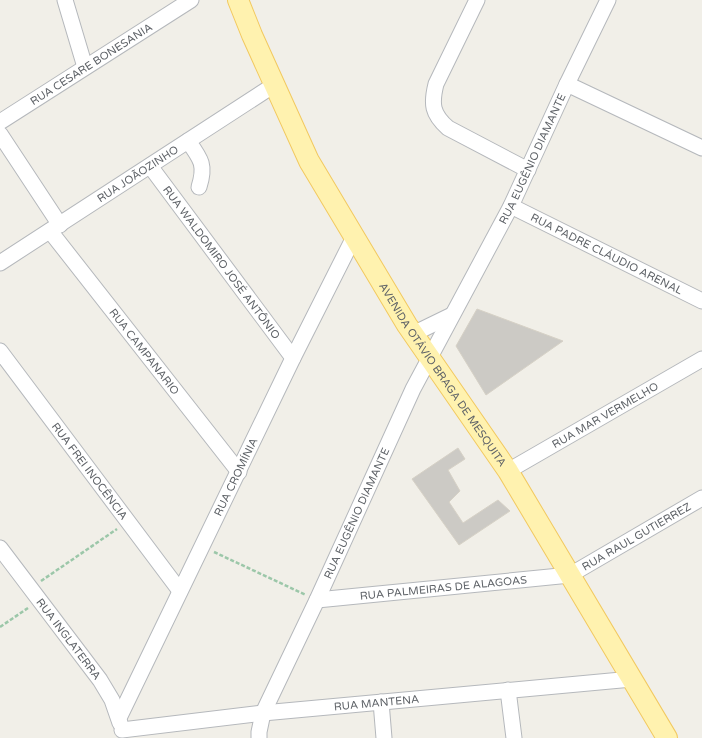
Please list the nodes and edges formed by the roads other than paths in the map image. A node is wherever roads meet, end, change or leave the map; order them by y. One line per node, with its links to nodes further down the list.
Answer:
1 (65, 0): 6 (street)
2 (238, 0): 8 (main road, AVENIDA OTÁVIO BRAGA DE MESQUITA)
3 (477, 0): 14 (street)
4 (608, 0): 7 (street, RUA EUGÊNIO DIAMANTE)
5 (185, 2): 6 (street, RUA CESARE BONESANIA)
6 (85, 68): 9 (street, RUA CESARE BONESANIA)
7 (567, 84): 12 (street); 14 (street, RUA EUGÊNIO DIAMANTE)
8 (274, 85): 11 (street, RUA JOÃOZINHO); 18 (main road, AVENIDA OTÁVIO BRAGA DE MESQUITA)
9 (0, 122)
10 (0, 134): 17 (street, RUA CAMPANARIO)
11 (188, 141): 13 (street, RUA JOÃOZINHO); 15 (street)
12 (702, 148)
13 (150, 166): 17 (street, RUA JOÃOZINHO); 24 (street, RUA WALDOMIRO JOSÉ ANTÔNIO)
14 (528, 170): 16 (street, RUA EUGÊNIO DIAMANTE)
15 (199, 187)
16 (511, 206): 20 (street, RUA PADRE CLÁUDIO ARENAL); 21 (street, RUA EUGÊNIO DIAMANTE)
17 (55, 228): 19 (street, RUA JOÃOZINHO); 28 (street, RUA CAMPANARIO)
18 (354, 237): 22 (main road, AVENIDA OTÁVIO BRAGA DE MESQUITA); 24 (street, RUA CROMÍNIA)
19 (0, 263)
20 (702, 301)
21 (452, 315): 22 (street); 25 (street, RUA EUGÊNIO DIAMANTE)
22 (413, 334): 25 (main road, AVENIDA OTÁVIO BRAGA DE MESQUITA)
23 (0, 351): 32 (street, RUA FREI INOCÊNCIA)
24 (293, 358): 28 (street, RUA CROMÍNIA)
25 (430, 359): 27 (main road, AVENIDA OTÁVIO BRAGA DE MESQUITA); 33 (street, RUA EUGÊNIO DIAMANTE)
26 (702, 359): 27 (street, RUA MAR VERMELHO)
27 (508, 471): 31 (main road, AVENIDA OTÁVIO BRAGA DE MESQUITA)
28 (239, 472): 32 (street, RUA CROMÍNIA)
29 (702, 498): 31 (street, RUA RAUL GUTIERREZ)
30 (0, 548): 38 (street, RUA INGLATERRA)
31 (570, 575): 33 (street, RUA PALMEIRAS DE ALAGOAS); 34 (main road, AVENIDA OTÁVIO BRAGA DE MESQUITA)
32 (180, 591): 38 (street, RUA CROMÍNIA)
33 (317, 600): 37 (street, RUA EUGÊNIO DIAMANTE)
34 (632, 679): 35 (street, RUA MANTENA); 42 (main road, AVENIDA OTÁVIO BRAGA DE MESQUITA)
35 (508, 690): 36 (street, RUA MANTENA); 41 (street)
36 (381, 702): 37 (street, RUA MANTENA); 40 (street)
37 (263, 713): 38 (street, RUA MANTENA); 39 (street, RUA EUGÊNIO DIAMANTE)
38 (121, 729)
39 (259, 738)
40 (384, 738)
41 (514, 738)
42 (667, 738)

